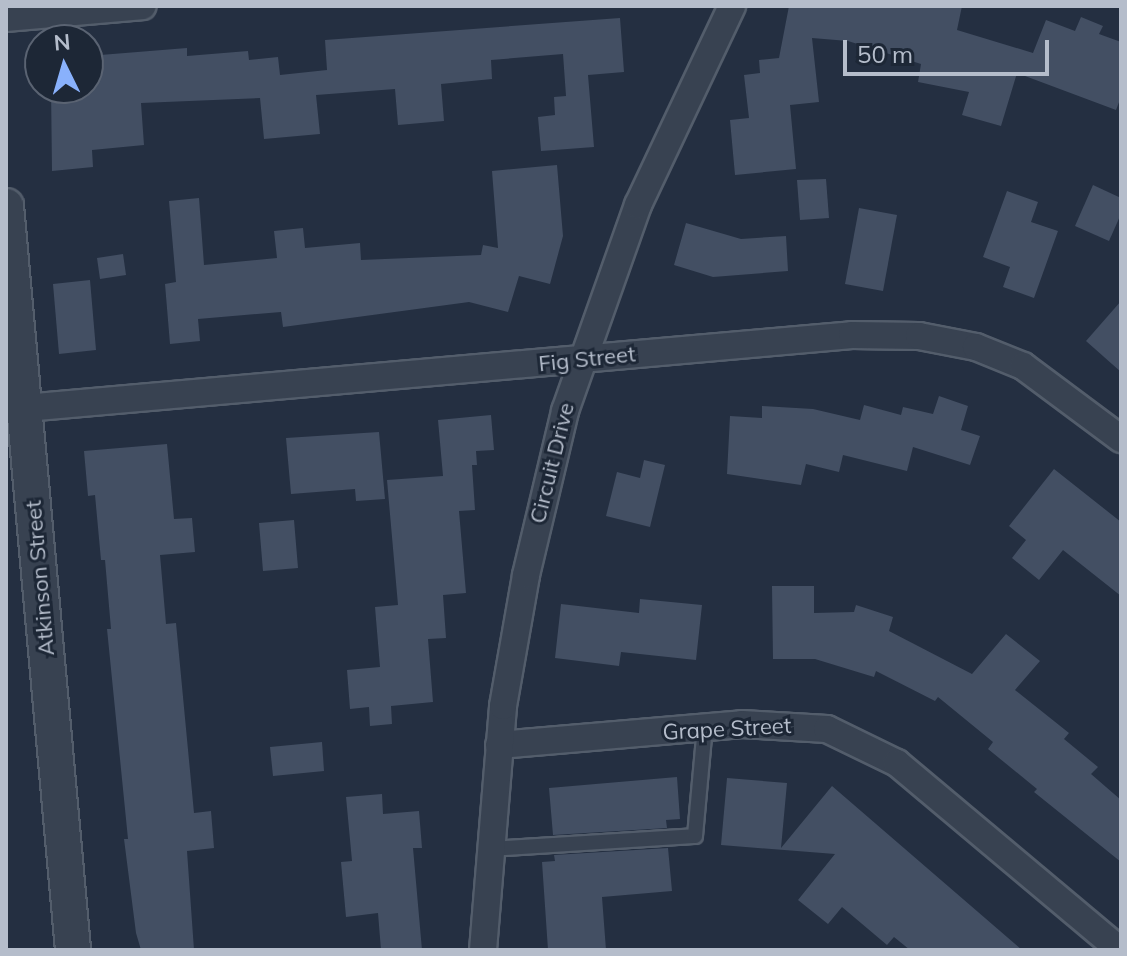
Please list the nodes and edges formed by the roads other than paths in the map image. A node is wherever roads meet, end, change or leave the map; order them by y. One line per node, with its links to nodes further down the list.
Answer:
1 (142, 6): 3 (street)
2 (732, 6): 5 (street, Circuit Drive)
3 (6, 18)
4 (6, 206): 6 (street, Atkinson Street)
5 (580, 359): 6 (street, Fig Street); 7 (street, Fig Street); 9 (street, Circuit Drive)
6 (25, 408): 11 (street, Atkinson Street)
7 (1121, 439)
8 (705, 727): 9 (street, Grape Street); 10 (lane); 13 (street, Grape Street)
9 (499, 745): 10 (street, Circuit Drive)
10 (489, 849): 12 (street, Circuit Drive)
11 (73, 950)
12 (483, 950)
13 (1120, 950)

